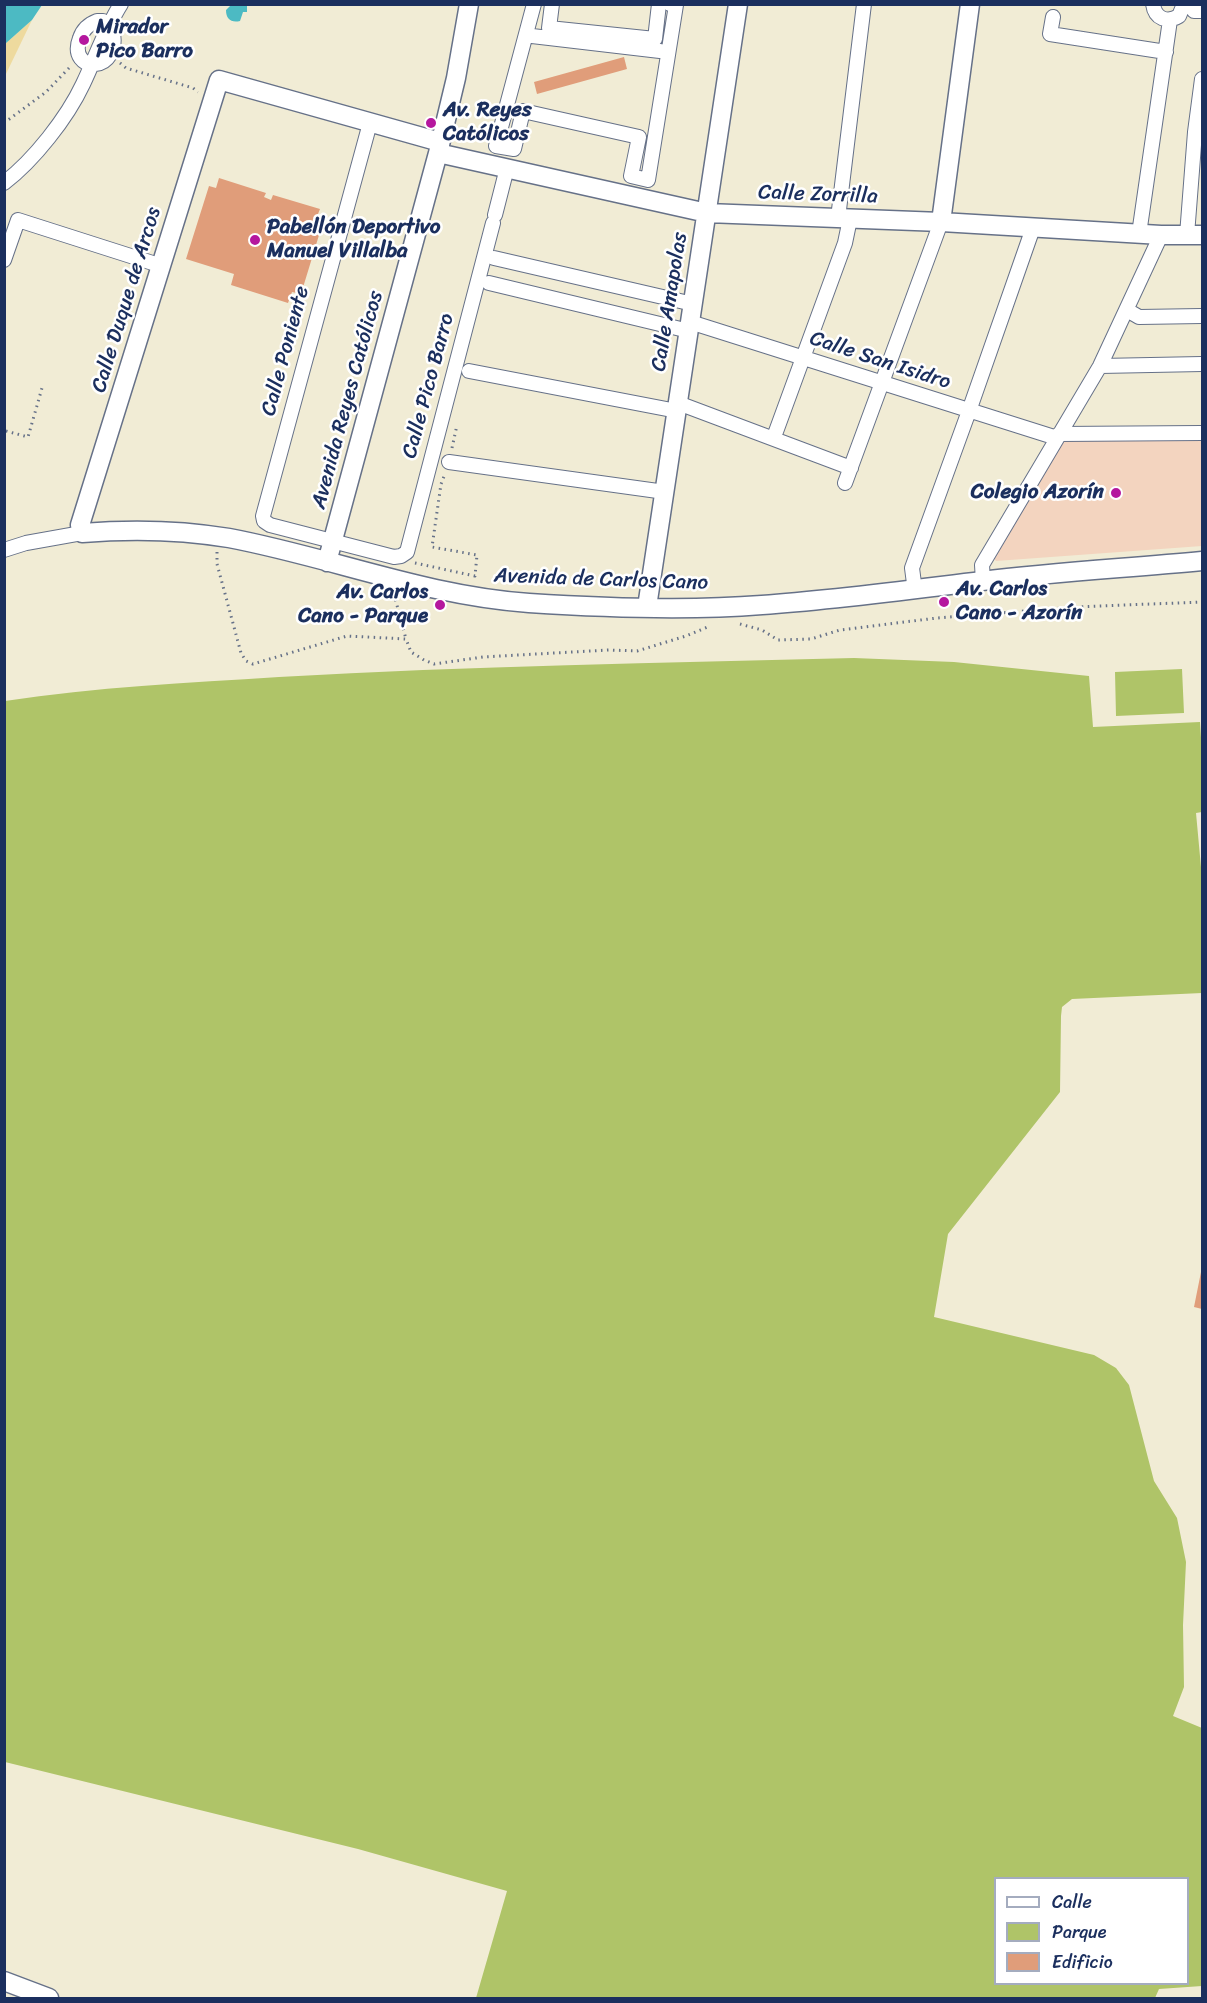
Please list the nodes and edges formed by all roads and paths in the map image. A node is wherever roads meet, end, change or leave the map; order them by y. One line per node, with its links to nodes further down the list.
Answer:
1 (121, 4): 15 (street)
2 (469, 4): 27 (street, Avenida Reyes Católicos)
3 (534, 4): 28 (street)
4 (540, 4): 16 (street, Calle Pico Barro)
5 (552, 4): 6 (street)
6 (659, 4)
7 (669, 4): 17 (street); 30 (street)
8 (738, 4): 33 (street, Calle Amapolas)
9 (864, 4): 34 (street)
10 (970, 4): 35 (street)
11 (1153, 4): 14 (street)
12 (1194, 9): 14 (street)
13 (1053, 17): 18 (street)
14 (1170, 20): 18 (street)
15 (108, 24): 19 (street); 19 (street)
16 (532, 36): 17 (street); 22 (street, Calle Pico Barro)
17 (660, 51): 26 (street)
18 (1166, 52): 37 (street)
19 (91, 67): 23 (path); 31 (street)
20 (1203, 79): 25 (street)
21 (219, 80): 24 (street, Calle Zorrilla); 42 (street, Calle Duque de Arcos)
22 (514, 104): 26 (street); 28 (street, Calle Pico Barro)
23 (4, 123)
24 (370, 123): 27 (street, Calle Zorrilla); 65 (street, Calle Poniente)
25 (1199, 132): 39 (street)
26 (649, 136): 30 (street)
27 (439, 147): 29 (street, Calle Zorrilla); 65 (street, Avenida Reyes Católicos)
28 (503, 147): 29 (street, Calle Pico Barro); 30 (street)
29 (503, 167): 32 (street, Calle Zorrilla); 68 (street, Calle Pico Barro)
30 (643, 179): 32 (street)
31 (4, 183)
32 (640, 199): 33 (street, Calle Zorrilla)
33 (707, 213): 34 (street, Calle Zorrilla); 46 (street, Calle Amapolas)
34 (844, 218): 35 (street, Calle Zorrilla); 47 (street)
35 (941, 222): 36 (street, Calle Zorrilla); 51 (street)
36 (1033, 228): 37 (street, Calle Zorrilla); 54 (street)
37 (1139, 234): 38 (street, Calle Zorrilla)
38 (1161, 235): 39 (street, Calle Zorrilla); 44 (street)
39 (1195, 235)
40 (494, 258): 46 (street)
41 (4, 260): 42 (street)
42 (162, 266): 64 (street, Calle Duque de Arcos)
43 (489, 283): 46 (street)
44 (1128, 310): 45 (street); 49 (street)
45 (1203, 316)
46 (691, 319): 47 (street, Calle San Isidro); 53 (street, Calle Amapolas)
47 (803, 358): 51 (street, Calle San Isidro); 59 (street)
48 (1203, 364): 49 (street)
49 (1100, 366): 58 (street)
50 (469, 371): 53 (street)
51 (882, 384): 54 (street, Calle San Isidro); 61 (street)
52 (42, 388): 56 (path)
53 (677, 407): 59 (street); 63 (street, Calle Amapolas)
54 (969, 411): 58 (street, Calle San Isidro); 73 (street)
55 (459, 417): 60 (path)
56 (6, 431)
57 (1203, 433): 58 (street, Calle San Isidro)
58 (1058, 436): 71 (street)
59 (774, 438): 61 (street)
60 (449, 462): 63 (street); 68 (path)
61 (851, 468): 62 (street)
62 (845, 483)
63 (665, 492): 75 (street, Calle Amapolas)
64 (82, 533): 67 (street, Avenida de Carlos Cano); 70 (street, Avenida de Carlos Cano)
65 (332, 541): 68 (street); 70 (street, Avenida Reyes Católicos)
66 (217, 549): 78 (path)
67 (4, 550)
68 (401, 556)
69 (1203, 561): 71 (street, Avenida de Carlos Cano)
70 (327, 562): 75 (street, Avenida de Carlos Cano)
71 (983, 581): 73 (street, Avenida de Carlos Cano)
72 (392, 589): 78 (path)
73 (915, 591): 75 (street, Avenida de Carlos Cano)
74 (1203, 602): 76 (path)
75 (647, 607)
76 (732, 623)
77 (710, 626): 78 (path)
78 (406, 639)
79 (4, 1981): 80 (street)
80 (49, 1998)

